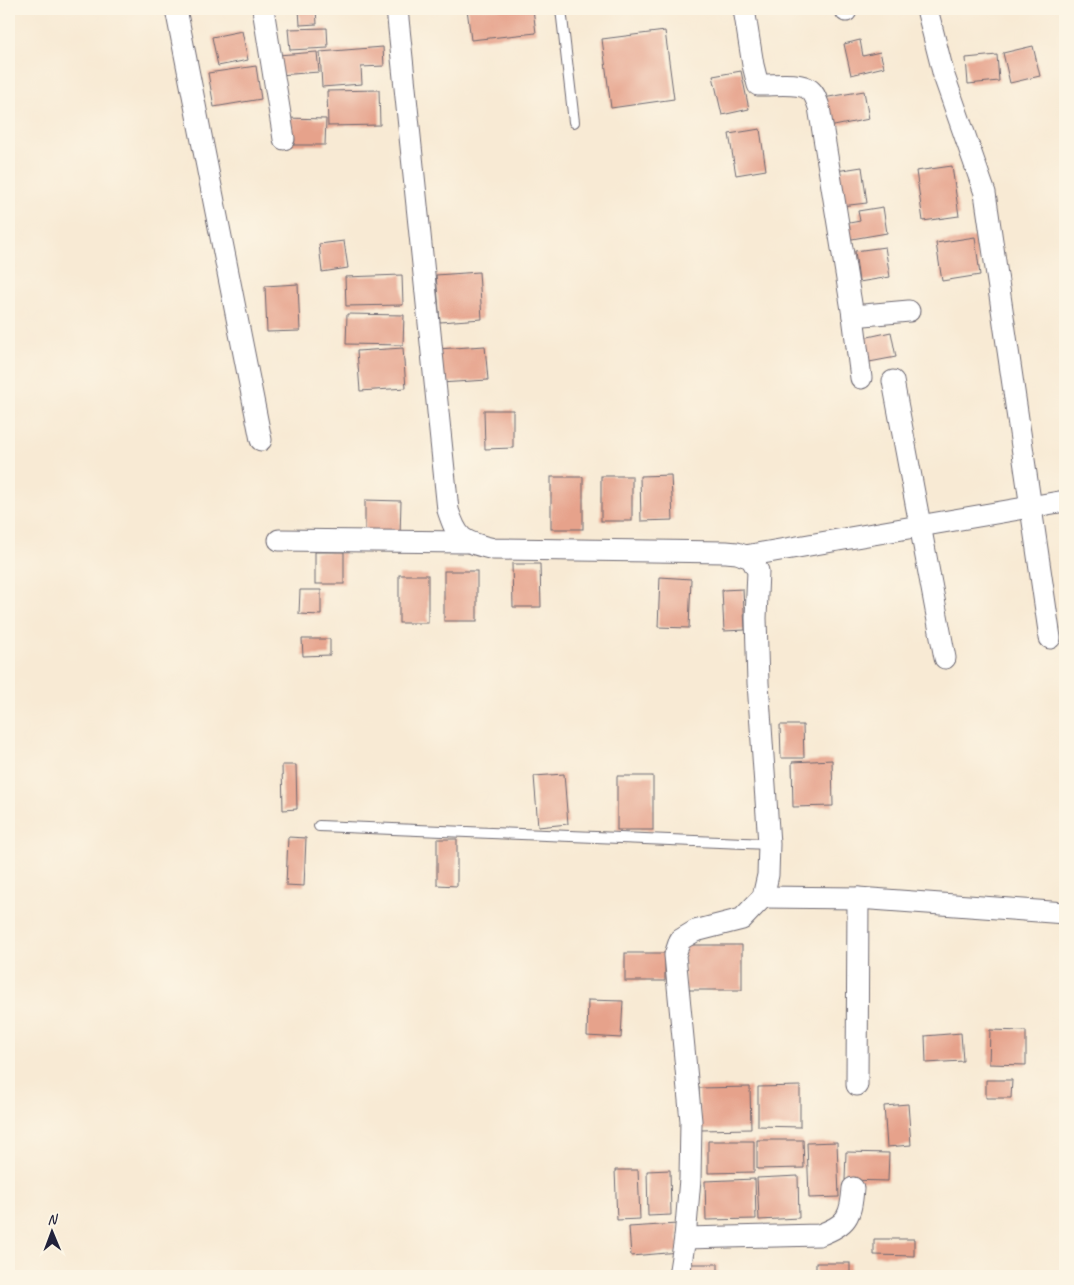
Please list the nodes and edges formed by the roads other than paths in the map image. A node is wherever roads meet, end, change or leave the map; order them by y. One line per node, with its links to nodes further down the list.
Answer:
1 (176, 9): 13 (street)
2 (264, 9): 8 (street)
3 (397, 9): 18 (street)
4 (561, 9): 7 (lane)
5 (744, 9): 10 (street)
6 (927, 9): 15 (street)
7 (574, 122)
8 (284, 139)
9 (910, 311): 10 (street)
10 (853, 316): 11 (street)
11 (861, 378)
12 (893, 381): 16 (street)
13 (261, 440)
14 (1065, 501): 15 (street)
15 (1032, 507): 16 (street); 20 (street)
16 (920, 526): 19 (street); 21 (street)
17 (279, 540): 18 (street)
18 (466, 542): 19 (street)
19 (745, 556): 23 (street)
20 (1050, 638)
21 (945, 658)
22 (319, 826): 23 (lane)
23 (769, 844): 24 (street)
24 (762, 897): 25 (street); 29 (street)
25 (858, 898): 26 (street); 27 (street)
26 (1065, 913)
27 (857, 1085)
28 (853, 1188): 29 (street)
29 (685, 1238): 30 (street)
30 (679, 1276)

